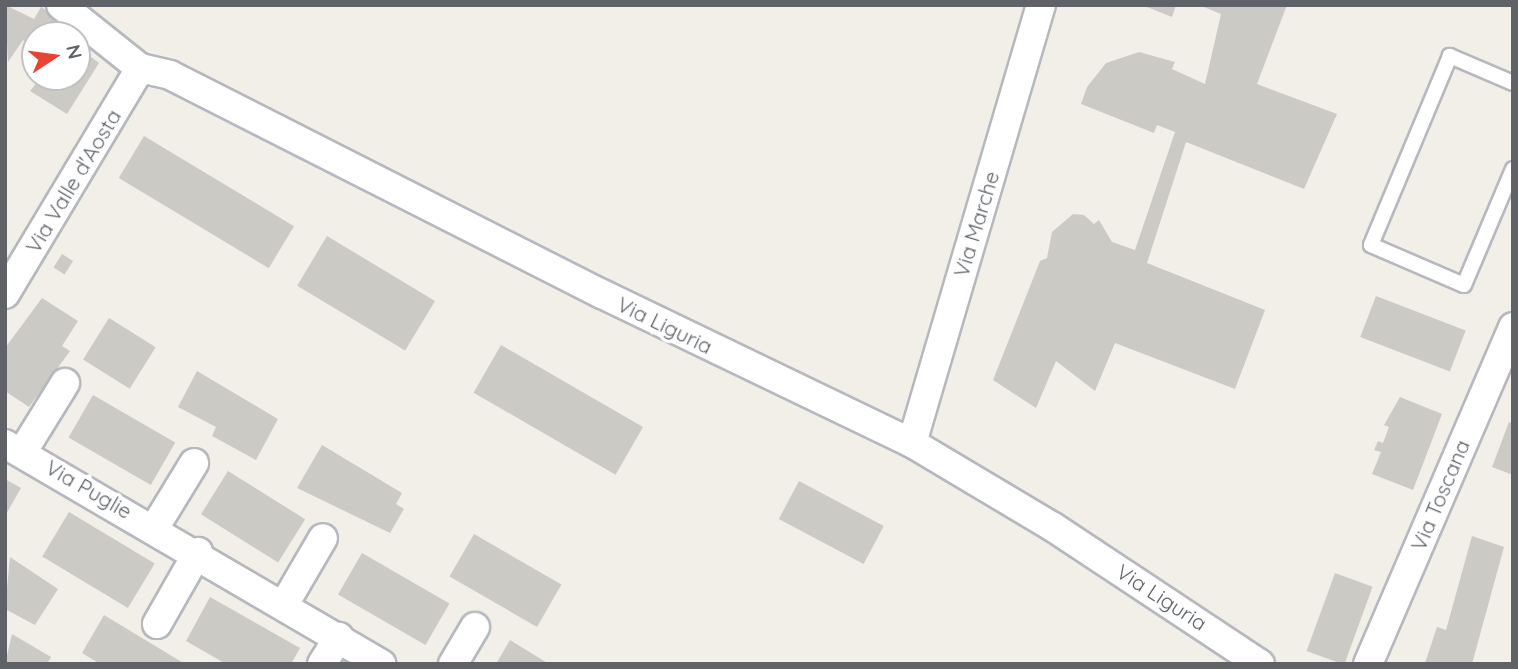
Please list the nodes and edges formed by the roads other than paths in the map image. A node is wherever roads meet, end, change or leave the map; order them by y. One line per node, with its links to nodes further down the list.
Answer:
1 (61, 5): 3 (street, Via Liguria)
2 (1041, 5): 10 (street, Via Marche)
3 (141, 68): 7 (street, Via Valle d'Aosta); 10 (street, Via Liguria)
4 (1513, 83): 6 (lane)
5 (1513, 169): 6 (lane)
6 (1509, 188)
7 (5, 294)
8 (1513, 327): 24 (street, Via Toscana)
9 (65, 383): 11 (street, Via Puglie)
10 (912, 443): 23 (street, Via Liguria)
11 (14, 448): 13 (street, Via Puglie)
12 (194, 463): 13 (street, Via Puglie)
13 (155, 527): 15 (street, Via Puglie)
14 (323, 538): 16 (street)
15 (198, 552): 16 (street, Via Puglie); 17 (street)
16 (285, 603): 19 (street, Via Puglie)
17 (157, 624)
18 (475, 626): 22 (street)
19 (339, 637): 20 (street); 21 (street, Via Puglie)
20 (322, 664)
21 (382, 664)
22 (453, 664)
23 (1260, 664)
24 (1368, 664)

